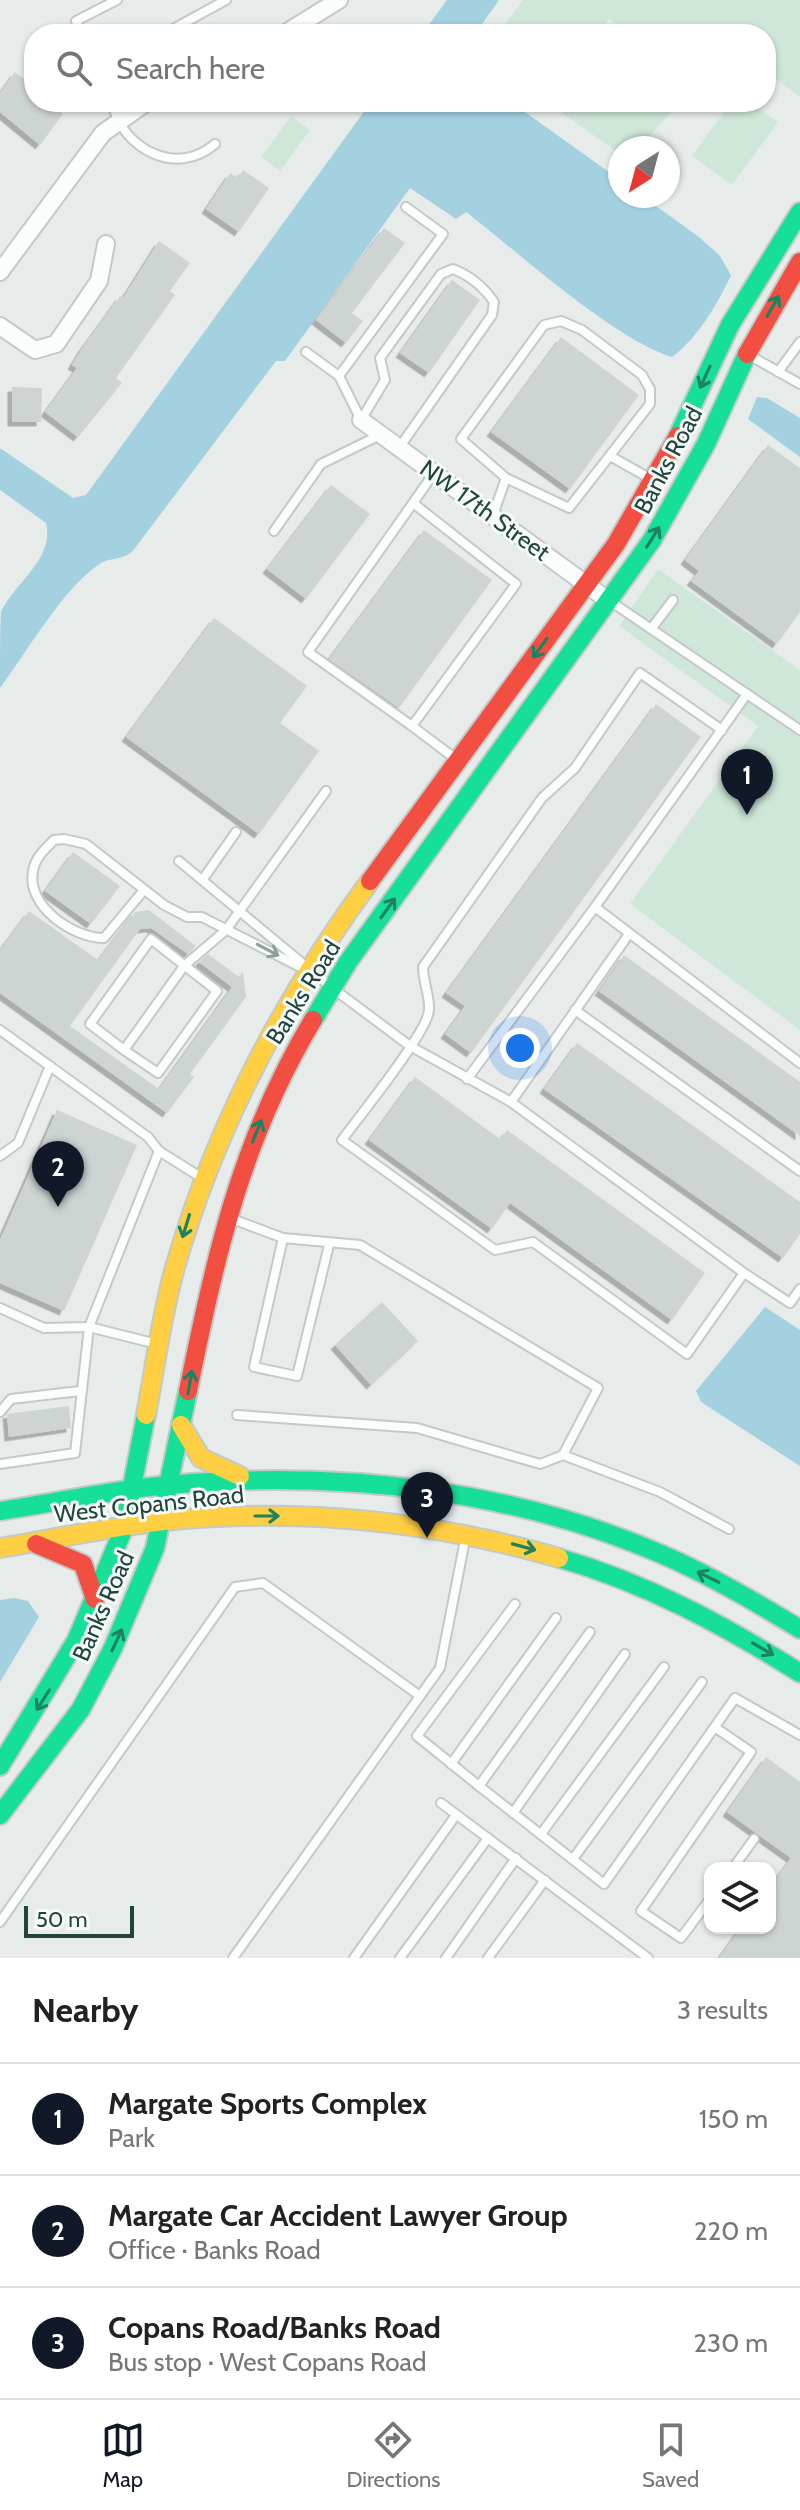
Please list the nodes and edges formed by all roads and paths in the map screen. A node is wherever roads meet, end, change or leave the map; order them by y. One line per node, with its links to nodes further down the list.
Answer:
1 (117, 0): 4 (lane)
2 (226, 0): 5 (lane)
3 (339, 0): 6 (street)
4 (77, 24)
5 (182, 24)
6 (300, 24)
7 (114, 112): 9 (lane)
8 (133, 112): 9 (street)
9 (117, 123): 10 (lane); 15 (street)
10 (215, 144)
11 (406, 207): 21 (lane)
12 (800, 212): 29 (street, Banks Road, one-way to 29)
13 (106, 244): 16 (street)
14 (800, 262): 19 (street, Banks Road, one-way to 14)
15 (0, 272)
16 (0, 326)
17 (800, 342): 20 (lane)
18 (306, 352): 21 (lane)
19 (747, 354): 20 (lane); 35 (street, Banks Road, one-way to 19)
20 (778, 372): 22 (lane)
21 (339, 376): 23 (lane)
22 (800, 384)
23 (361, 420): 24 (street, NW 17th Street); 25 (lane)
24 (382, 434): 25 (street, NW 17th Street); 32 (lane)
25 (399, 448): 27 (street, NW 17th Street)
26 (610, 456): 28 (lane); 28 (lane); 29 (lane)
27 (434, 473): 30 (lane); 31 (street, NW 17th Street)
28 (506, 478): 31 (lane)
29 (655, 481): 33 (street, Banks Road)
30 (413, 503): 38 (lane); 38 (lane)
31 (493, 516): 33 (street, NW 17th Street)
32 (274, 531)
33 (586, 585): 35 (street, NW 17th Street); 41 (street, Banks Road, one-way to 41)
34 (673, 600): 36 (lane)
35 (609, 601): 36 (lane); 53 (street, Banks Road, one-way to 35)
36 (651, 629): 37 (lane)
37 (747, 694): 39 (lane); 40 (lane)
38 (412, 726): 41 (lane)
39 (722, 730): 47 (lane); 56 (lane)
40 (800, 730)
41 (458, 761): 52 (street, Banks Road)
42 (326, 791): 48 (lane)
43 (236, 832): 45 (lane)
44 (179, 861): 45 (lane)
45 (203, 879): 48 (lane)
46 (144, 890): 46 (lane); 49 (lane)
47 (595, 907): 50 (lane); 60 (lane)
48 (239, 910): 49 (lane); 52 (lane)
49 (226, 930): 51 (lane); 52 (lane, one-way to 52)
50 (629, 934): 54 (lane); 58 (lane)
51 (184, 966): 57 (lane); 57 (lane); 57 (lane)
52 (310, 966): 53 (lane); 65 (street, Banks Road)
53 (331, 987): 56 (lane); 66 (street, Banks Road, one-way to 53)
54 (575, 1010): 61 (lane); 64 (lane)
55 (0, 1030): 59 (lane)
56 (410, 1046): 60 (lane); 69 (lane)
57 (124, 1050)
58 (800, 1063)
59 (50, 1066): 62 (lane); 63 (lane)
60 (467, 1079): 61 (lane)
61 (511, 1102): 69 (lane)
62 (159, 1151): 65 (lane); 72 (lane)
63 (0, 1156)
64 (800, 1171)
65 (203, 1179): 73 (street, Banks Road, one-way to 73)
66 (227, 1217): 67 (lane); 77 (street, Banks Road, one-way to 66)
67 (283, 1238): 68 (lane); 68 (lane)
68 (329, 1245): 78 (lane)
69 (744, 1273): 70 (lane)
70 (800, 1289)
71 (0, 1308): 72 (lane)
72 (89, 1327): 73 (lane); 74 (lane)
73 (158, 1345): 82 (street, Banks Road)
74 (80, 1391): 75 (lane); 79 (lane)
75 (0, 1412)
76 (237, 1415): 78 (lane)
77 (181, 1425): 80 (street); 81 (street, Banks Road)
78 (563, 1455): 86 (lane)
79 (0, 1464)
80 (248, 1480): 81 (street, West Copans Road); 93 (street, West Copans Road, one-way to 80)
81 (167, 1485): 82 (street, West Copans Road); 84 (street, Banks Road)
82 (131, 1489): 83 (street, West Copans Road); 85 (street, Banks Road)
83 (0, 1511)
84 (161, 1524): 85 (street, West Copans Road); 87 (street, West Copans Road, one-way to 87); 107 (street, Banks Road, one-way to 84)
85 (124, 1528): 88 (street, West Copans Road); 90 (street, Banks Road)
86 (729, 1529)
87 (466, 1534): 97 (street, West Copans Road, one-way to 97); 99 (lane)
88 (31, 1542): 89 (street, West Copans Road); 90 (street)
89 (0, 1548)
90 (95, 1599): 103 (street, Banks Road, one-way to 103)
91 (515, 1604): 102 (lane)
92 (556, 1618): 102 (lane)
93 (800, 1629)
94 (590, 1632): 104 (lane)
95 (625, 1654): 106 (lane)
96 (664, 1667): 109 (lane)
97 (800, 1673)
98 (702, 1682): 113 (lane)
99 (420, 1696): 117 (lane); 118 (lane)
100 (716, 1728): 101 (lane); 113 (lane); 116 (lane)
101 (800, 1735)
102 (451, 1764): 104 (lane)
103 (0, 1766)
104 (479, 1786): 106 (lane)
105 (441, 1803): 108 (lane)
106 (513, 1813): 109 (lane)
107 (0, 1815)
108 (456, 1815): 110 (lane); 119 (lane)
109 (541, 1834): 113 (lane)
110 (488, 1838): 112 (lane); 120 (lane)
111 (754, 1839): 114 (lane)
112 (516, 1858): 115 (lane); 121 (lane)
113 (573, 1859)
114 (737, 1862)
115 (545, 1880): 122 (lane); 123 (lane)
116 (704, 1907)
117 (0, 1922)
118 (233, 1958)
119 (354, 1958)
120 (400, 1958)
121 (446, 1958)
122 (488, 1958)
123 (648, 1958)

